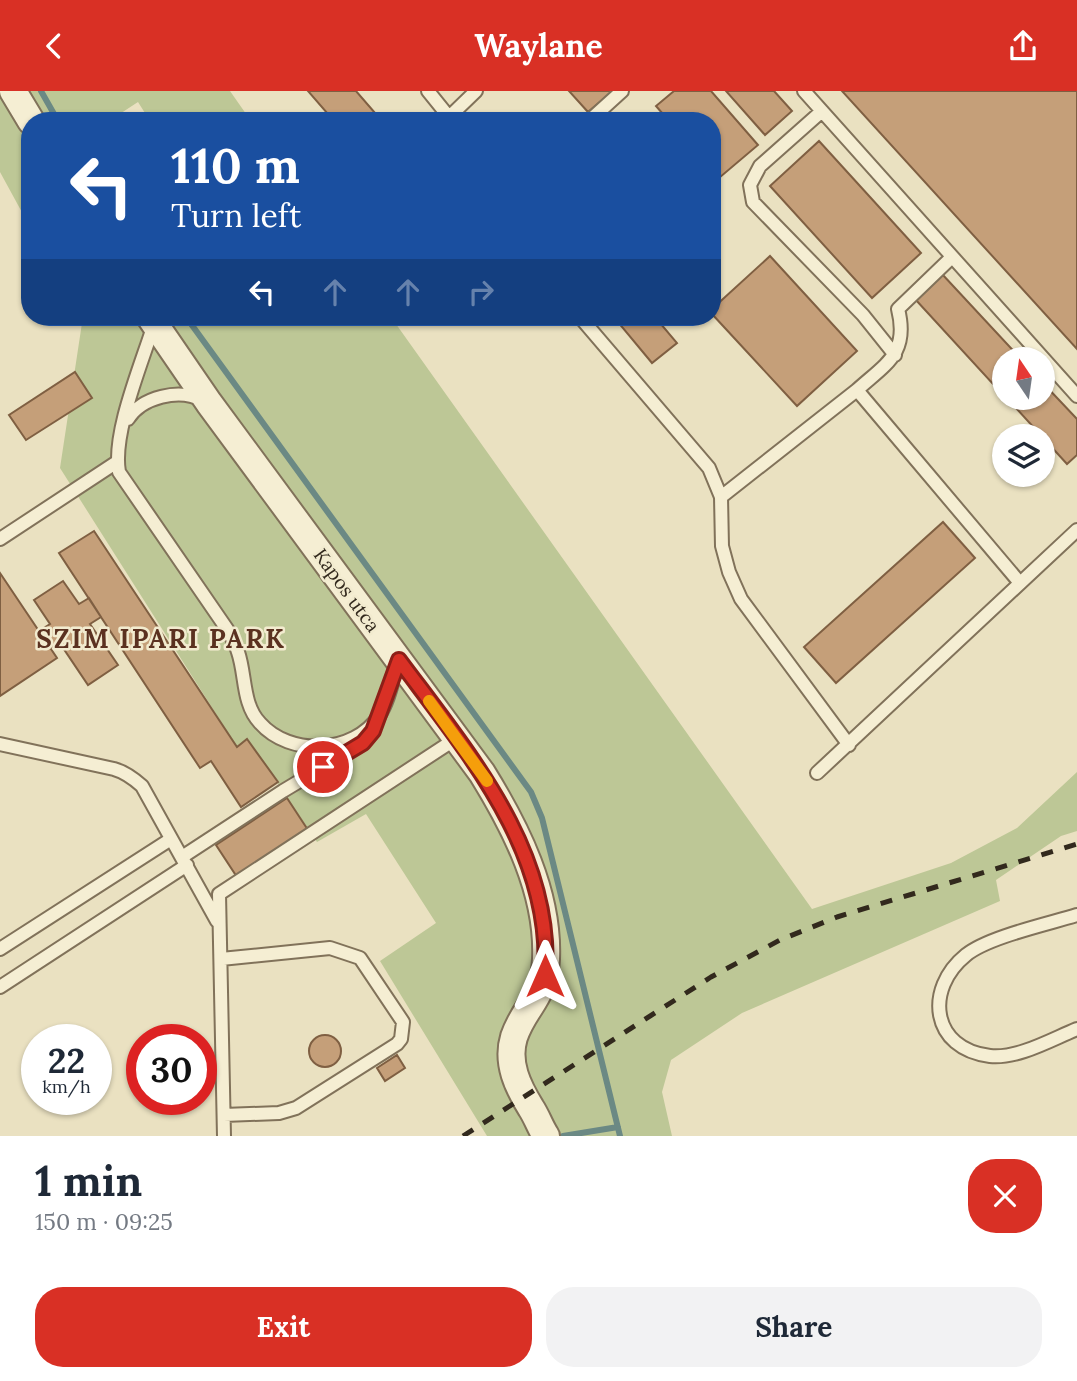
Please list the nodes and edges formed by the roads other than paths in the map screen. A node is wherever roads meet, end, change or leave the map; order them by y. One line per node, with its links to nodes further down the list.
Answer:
1 (13, 91): 7 (street)
2 (428, 91): 8 (lane)
3 (476, 91): 9 (lane)
4 (622, 91): 10 (lane)
5 (804, 91): 6 (lane)
6 (822, 111): 11 (lane); 15 (lane)
7 (26, 112)
8 (442, 112)
9 (454, 112)
10 (599, 112)
11 (952, 257): 15 (lane); 17 (lane)
12 (151, 326): 19 (lane)
13 (157, 326): 18 (street, Kapos utca)
14 (588, 326): 21 (lane)
15 (895, 355): 16 (lane)
16 (857, 390): 21 (lane); 24 (lane)
17 (1077, 396)
18 (209, 404): 19 (lane); 25 (street, Kapos utca)
19 (121, 431): 20 (lane)
20 (117, 462): 23 (lane); 26 (lane)
21 (721, 497): 29 (lane)
22 (1077, 530): 24 (lane)
23 (0, 539)
24 (1020, 583): 29 (lane)
25 (399, 660): 26 (lane); 27 (street, Kapos utca)
26 (380, 715): 32 (lane)
27 (457, 738): 34 (lane); 42 (street, Kapos utca)
28 (0, 744): 31 (lane)
29 (849, 745): 30 (lane)
30 (817, 773)
31 (171, 839): 32 (lane); 37 (lane)
32 (184, 861): 33 (lane); 39 (lane)
33 (197, 884): 34 (lane); 36 (lane)
34 (219, 894): 36 (lane)
35 (1077, 915): 40 (lane)
36 (219, 923): 38 (lane)
37 (0, 949)
38 (221, 958): 41 (lane); 41 (lane)
39 (0, 987)
40 (1077, 1029)
41 (224, 1115): 43 (lane)
42 (545, 1134)
43 (224, 1136)

